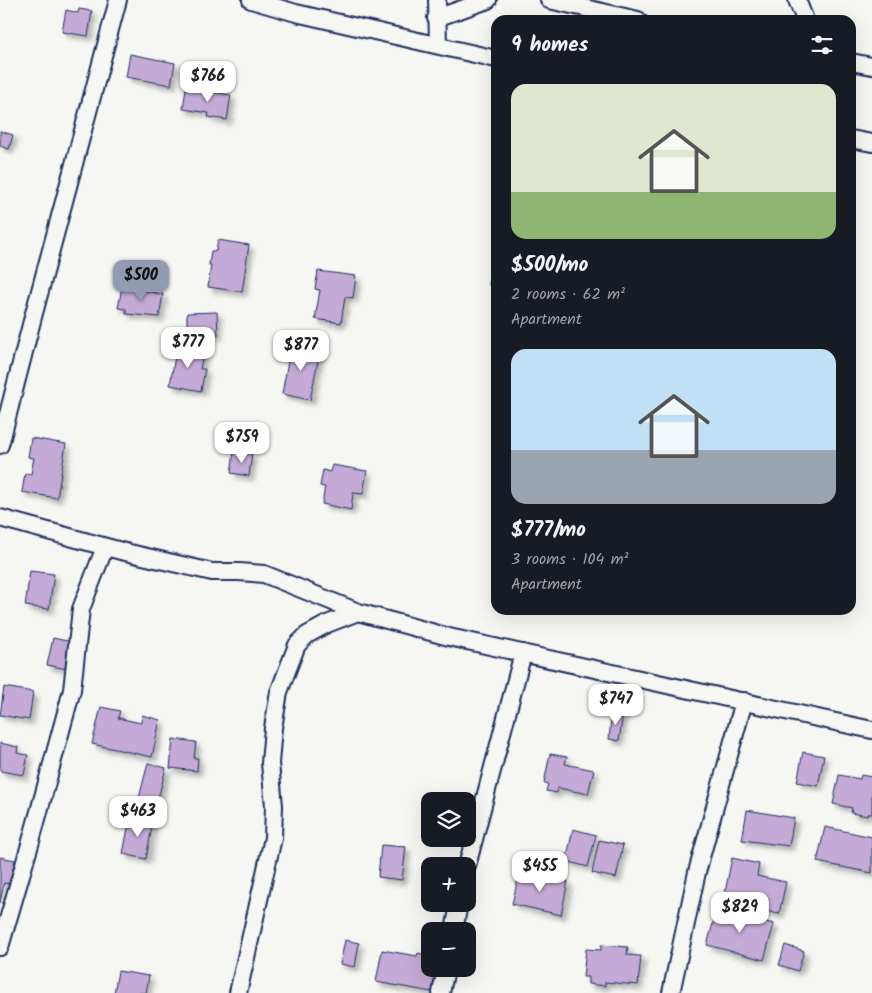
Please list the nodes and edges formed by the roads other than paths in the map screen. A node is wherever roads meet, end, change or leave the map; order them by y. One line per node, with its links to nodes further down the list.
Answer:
1 (118, 0): 16 (street)
2 (251, 0): 10 (street)
3 (437, 0): 9 (street)
4 (488, 0): 9 (street)
5 (549, 0): 7 (street)
6 (797, 0): 8 (street)
7 (616, 15)
8 (803, 15)
9 (436, 18): 10 (street)
10 (438, 46): 11 (street)
11 (491, 58)
12 (856, 63): 13 (street)
13 (872, 66)
14 (856, 140): 15 (street)
15 (872, 143)
16 (0, 445)
17 (0, 518): 18 (street)
18 (105, 547): 19 (street); 24 (street)
19 (358, 612): 20 (street); 26 (street)
20 (523, 653): 21 (street); 23 (street)
21 (744, 701): 22 (street); 28 (street)
22 (872, 730)
23 (469, 857)
24 (0, 947)
25 (444, 977): 27 (street)
26 (238, 993)
27 (441, 993)
28 (671, 993)

